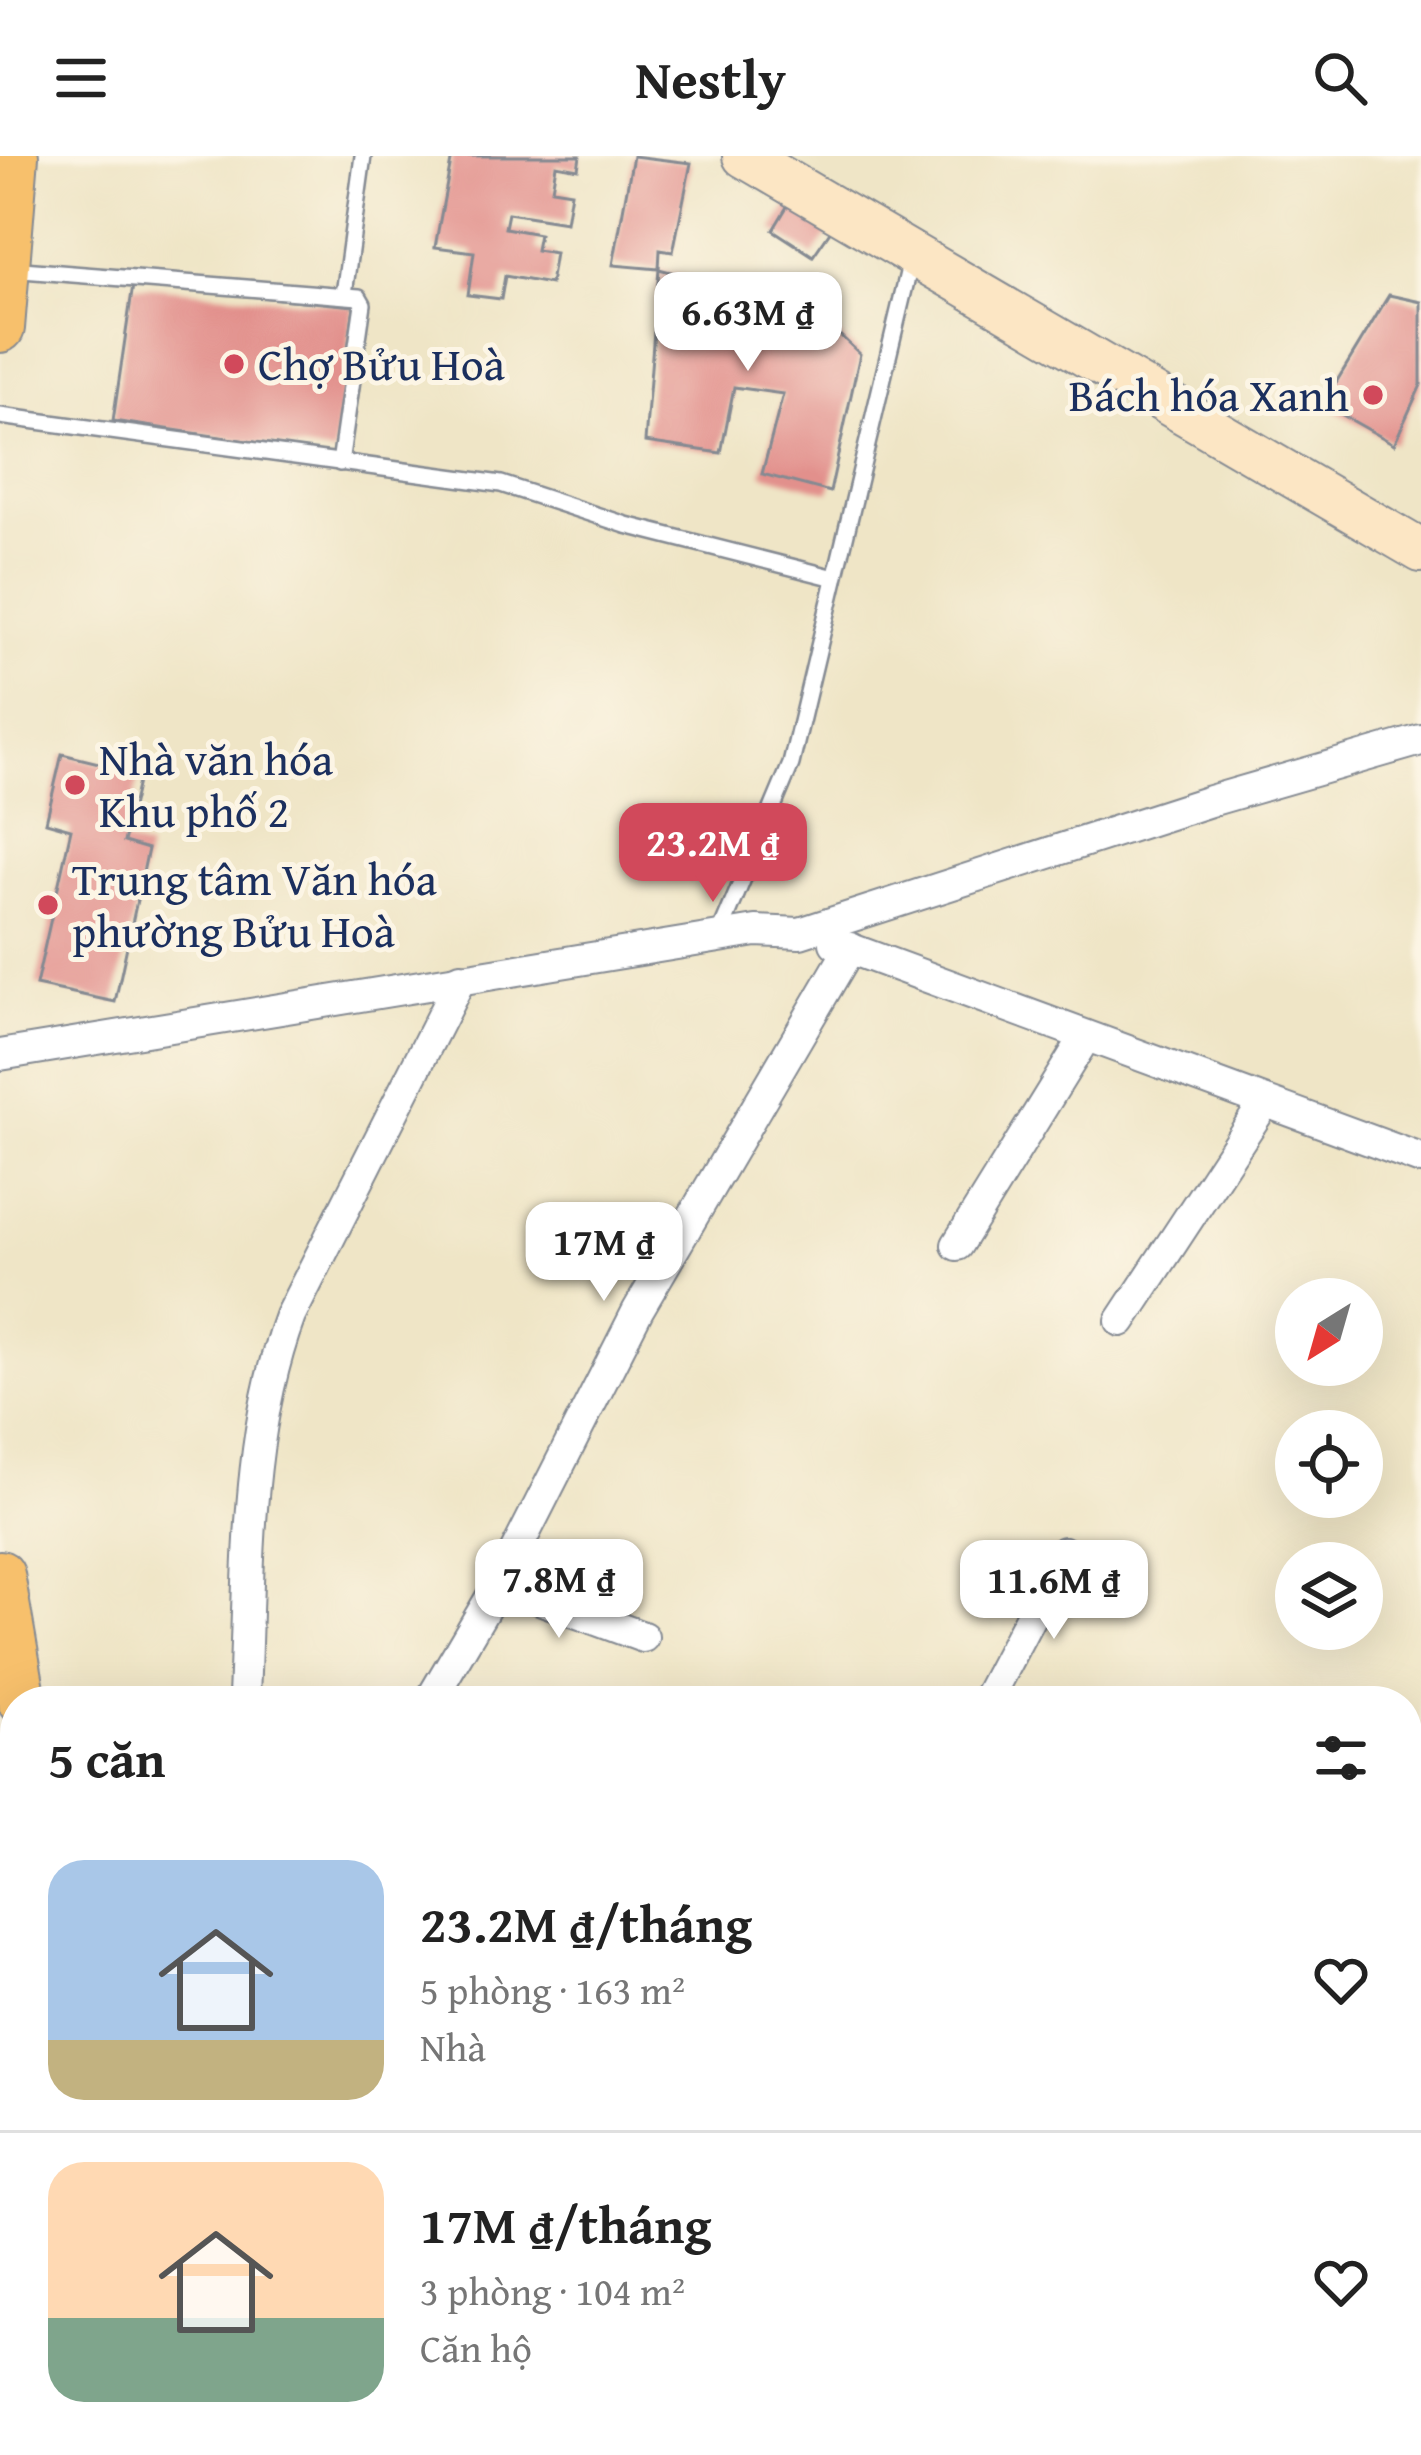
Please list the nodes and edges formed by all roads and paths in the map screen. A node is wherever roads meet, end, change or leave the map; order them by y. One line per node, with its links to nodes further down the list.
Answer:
1 (14, 156): 5 (main road)
2 (363, 156): 6 (lane)
3 (744, 156): 4 (main road)
4 (913, 251): 10 (main road); 11 (lane)
5 (5, 268): 6 (lane); 7 (main road)
6 (344, 294): 9 (lane)
7 (0, 328)
8 (0, 416): 9 (lane)
9 (340, 463): 11 (lane)
10 (1421, 551)
11 (836, 578): 14 (lane)
12 (1421, 740): 13 (street)
13 (800, 933): 14 (street); 15 (street)
14 (718, 938): 16 (street)
15 (850, 948): 17 (street); 25 (street)
16 (461, 978): 18 (street); 28 (street)
17 (1086, 1036): 19 (street); 21 (street)
18 (0, 1055)
19 (1265, 1102): 20 (street); 22 (street)
20 (1421, 1160)
21 (957, 1245)
22 (1121, 1321)
23 (1064, 1552): 30 (street)
24 (0, 1575): 27 (main road)
25 (499, 1584): 26 (street); 29 (street)
26 (643, 1637)
27 (19, 1686)
28 (244, 1686)
29 (439, 1686)
30 (994, 1686)

